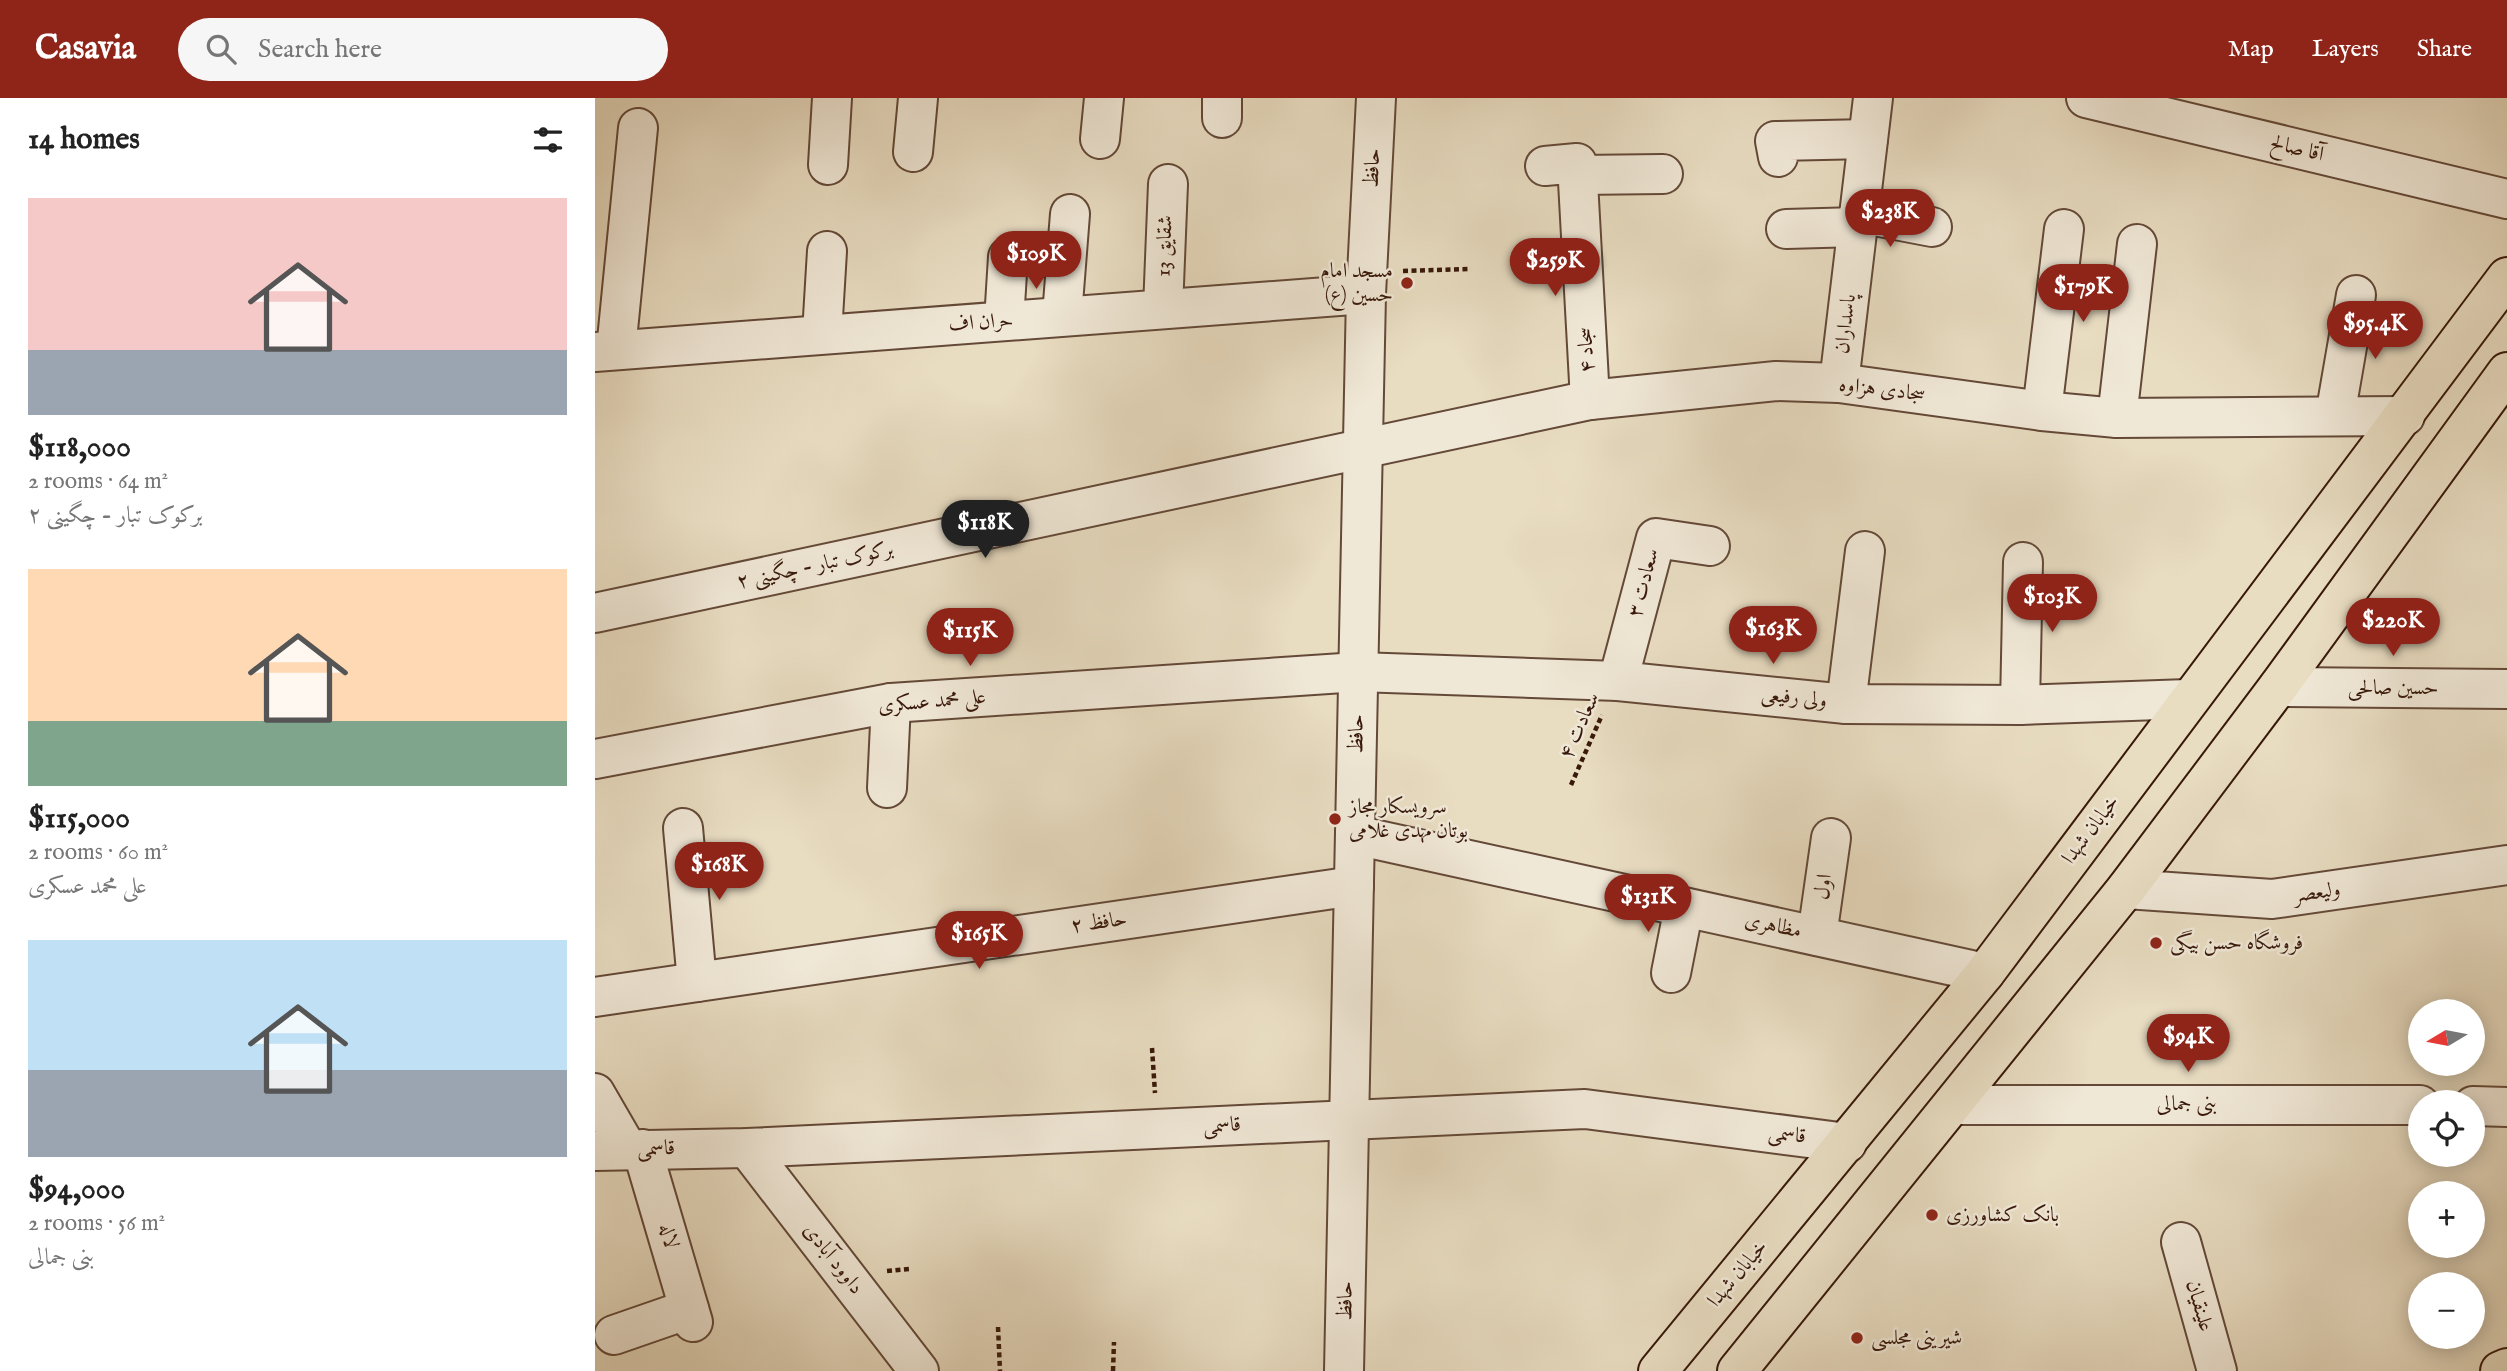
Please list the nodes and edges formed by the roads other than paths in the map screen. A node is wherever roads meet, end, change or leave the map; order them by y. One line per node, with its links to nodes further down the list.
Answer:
1 (832, 98): 12 (street)
2 (918, 98): 10 (street)
3 (1104, 98): 8 (street)
4 (1376, 98): 25 (street, حافظ)
5 (1873, 98): 9 (street, پاسداران)
6 (2086, 98): 15 (street, آقا صالح)
7 (638, 128): 31 (street)
8 (1100, 139)
9 (1868, 139): 11 (street); 17 (street, پاسداران)
10 (913, 152)
11 (1778, 157)
12 (828, 165)
13 (1663, 174): 34 (street, سجاد ۴)
14 (1168, 184): 27 (street, شقایق 13)
15 (2507, 199)
16 (1070, 214): 28 (street)
17 (1858, 220): 18 (street); 19 (street); 33 (street, پاسداران)
18 (1932, 227)
19 (1786, 229)
20 (2064, 229): 35 (street)
21 (2137, 244): 38 (street)
22 (827, 251): 30 (street)
23 (1008, 257): 29 (street)
24 (2507, 277): 37 (main road, خیابان شهدا)
25 (1366, 283): 27 (street, حران اف); 39 (street, حافظ)
26 (2356, 295): 36 (street)
27 (1163, 309): 28 (street, حران اف)
28 (1062, 316): 29 (street, حران اف)
29 (1003, 321): 30 (street, حران اف)
30 (822, 334): 31 (street, حران اف)
31 (605, 351)
32 (2507, 372): 46 (main road)
33 (1839, 383): 34 (street, سجادی هزاوه); 35 (street, سجادی هزاوه)
34 (1590, 400): 39 (street, سجادی هزاوه)
35 (2042, 411): 38 (street, سجادی هزاوه)
36 (2335, 416): 37 (street, سجادی هزاوه); 38 (street, سجادی هزاوه)
37 (2405, 416): 48 (main road, خیابان شهدا)
38 (2117, 418)
39 (1363, 449): 43 (street, برکوک تبار - چگینی ۲); 44 (street, حافظ)
40 (1710, 546): 45 (street, سعادت ۳)
41 (1865, 551): 50 (street)
42 (2023, 562): 51 (street)
43 (595, 613)
44 (1358, 672): 45 (street, ولی رفیعی); 49 (street, علی محمد عسکری); 55 (street, حافظ)
45 (1618, 681): 50 (street, ولی رفیعی)
46 (2278, 687): 47 (street, حسین صالحی); 59 (main road)
47 (2507, 689)
48 (2188, 699): 51 (street, ولی رفیعی); 63 (main road, خیابان شهدا)
49 (891, 703): 52 (street, علی محمد عسکری); 53 (street)
50 (1846, 704): 51 (street, ولی رفیعی)
51 (2020, 705)
52 (595, 759)
53 (887, 788)
54 (683, 828): 64 (street)
55 (1355, 835): 58 (street, حافظ); 60 (street, مظاهری)
56 (1831, 838): 61 (street, اول)
57 (2507, 865): 59 (street, ولیعصر)
58 (1354, 886): 64 (street, حافظ ۲); 71 (street, حافظ)
59 (2126, 889): 67 (main road)
60 (1683, 906): 61 (street, مظاهری); 62 (street)
61 (1817, 936): 63 (street, مظاهری)
62 (1671, 973)
63 (1985, 973): 72 (main road, خیابان شهدا)
64 (697, 982): 65 (street, حافظ ۲)
65 (595, 997)
66 (595, 1093): 74 (street, لاله)
67 (1954, 1105): 68 (street, بنی جمالی); 81 (main road)
68 (2408, 1105)
69 (2485, 1106): 70 (street)
70 (2507, 1107)
71 (1349, 1121): 72 (street, قاسمی); 73 (street, قاسمی); 79 (street, حافظ)
72 (1847, 1143): 80 (main road, خیابان شهدا)
73 (747, 1148): 74 (street, قاسمی); 78 (street, داوود آبادی)
74 (622, 1150): 76 (street, لاله)
75 (2181, 1242): 82 (street, علینقیان)
76 (614, 1335)
77 (2507, 1368): 83 (main road)
78 (919, 1371)
79 (1344, 1371)
80 (1658, 1371)
81 (1737, 1371)
82 (2217, 1371)
83 (2500, 1371)

